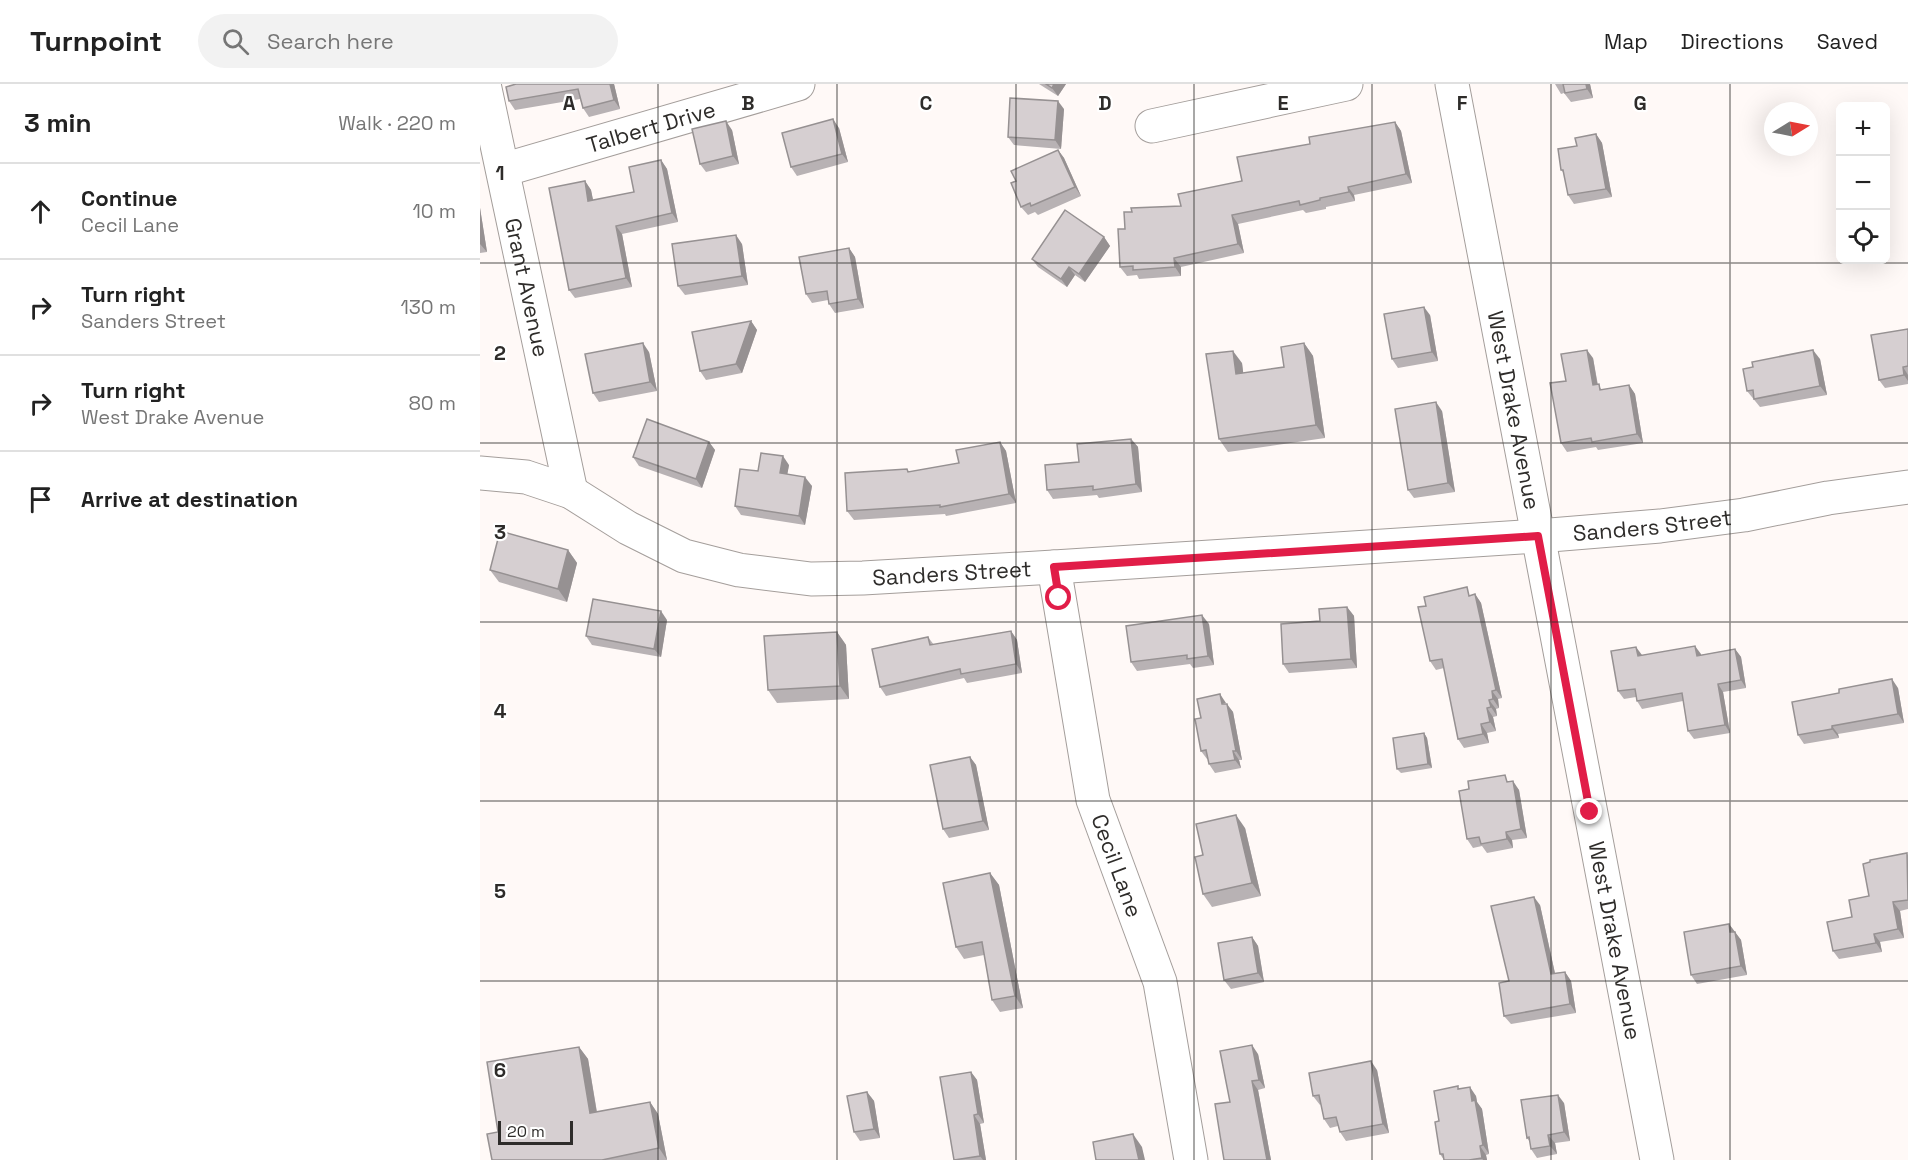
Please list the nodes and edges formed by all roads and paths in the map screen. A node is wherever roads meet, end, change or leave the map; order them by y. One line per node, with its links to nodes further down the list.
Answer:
1 (484, 84): 6 (street, Grant Avenue)
2 (798, 84): 6 (street, Talbert Drive)
3 (1346, 84): 5 (street)
4 (1452, 84): 10 (street, West Drake Avenue)
5 (1152, 126)
6 (503, 170): 9 (street, Grant Avenue)
7 (480, 473): 9 (street, Sanders Street)
8 (1908, 488): 10 (street, Sanders Street)
9 (571, 492): 11 (street, Sanders Street)
10 (1538, 536): 11 (street, Sanders Street); 13 (street, West Drake Avenue)
11 (1054, 567): 12 (street, Cecil Lane)
12 (1191, 1160)
13 (1657, 1160)

